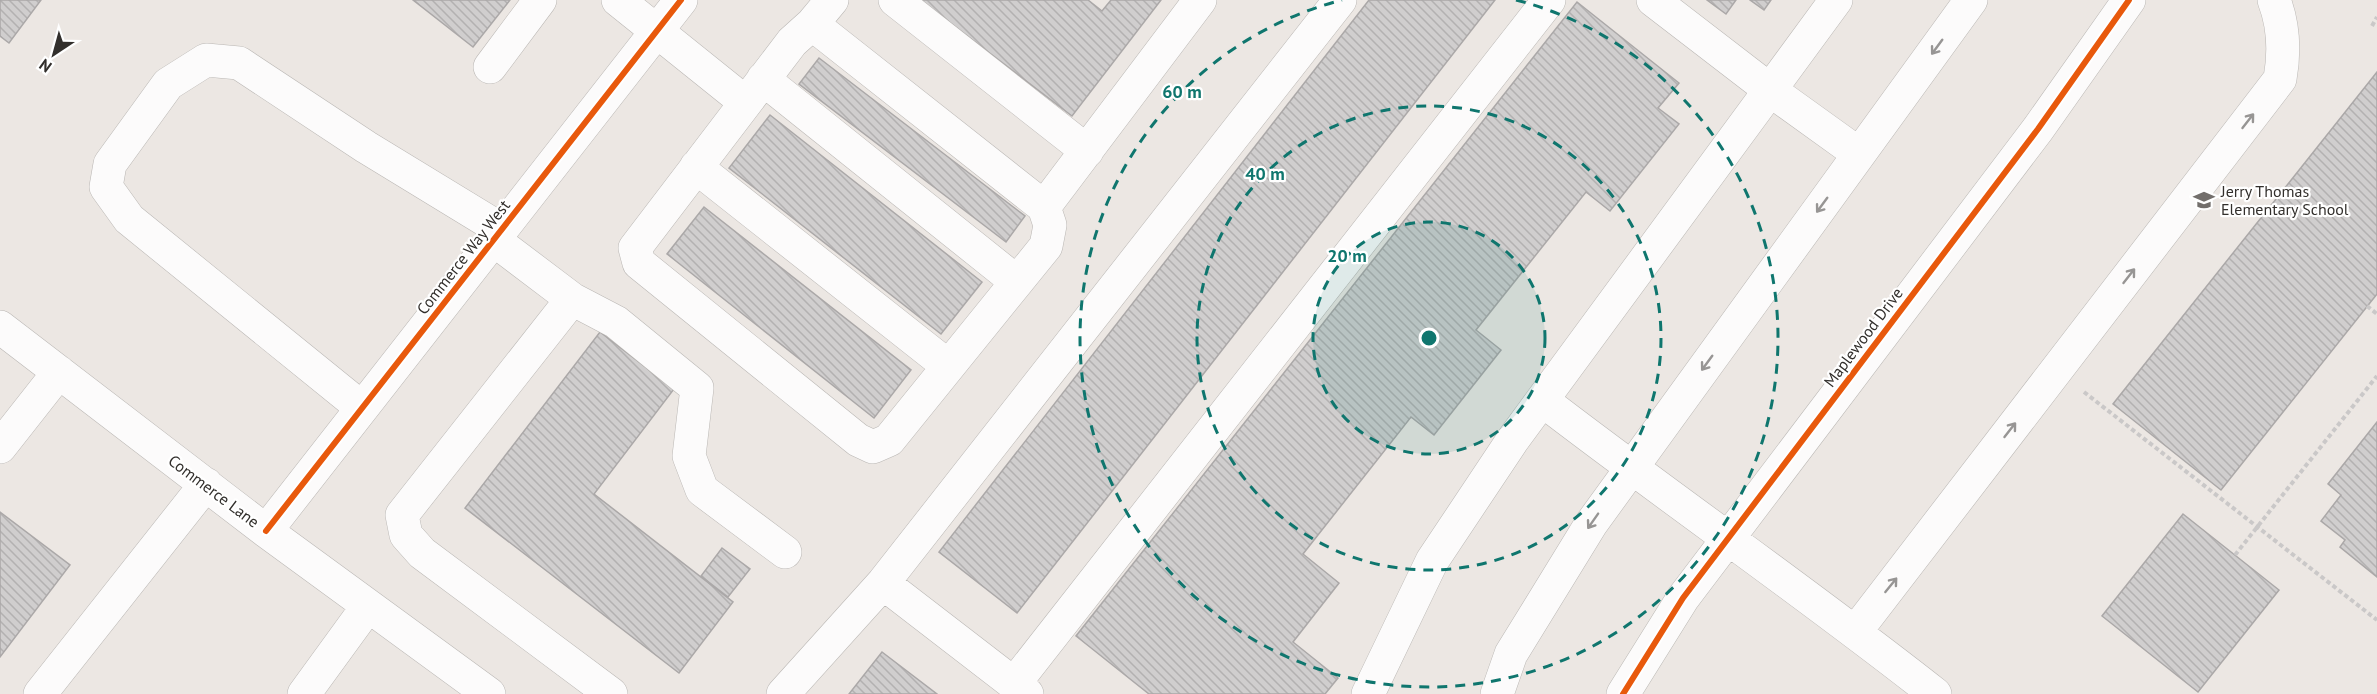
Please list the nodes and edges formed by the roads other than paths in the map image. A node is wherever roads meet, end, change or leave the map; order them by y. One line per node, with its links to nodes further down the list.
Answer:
1 (540, 0): 15 (street)
2 (618, 0): 14 (street)
3 (681, 0): 14 (street, Commerce Way West)
4 (895, 0): 18 (street)
5 (1200, 0): 18 (street)
6 (1340, 0): 36 (street)
7 (1549, 0): 39 (street)
8 (1653, 0): 16 (street)
9 (1836, 0): 16 (street)
10 (1971, 0): 19 (street, one-way to 19)
11 (2129, 0): 34 (street, Maplewood Drive)
12 (2274, 0): 38 (street, one-way to 12)
13 (822, 12): 17 (street); 21 (street)
14 (656, 32): 17 (street); 22 (street, Commerce Way West)
15 (490, 67)
16 (1770, 90): 19 (street); 28 (street)
17 (754, 91): 20 (street); 23 (street)
18 (1087, 151): 21 (street)
19 (1859, 154): 31 (street, one-way to 31)
20 (696, 167): 26 (street); 26 (street)
21 (1044, 207): 23 (street)
22 (498, 235): 24 (street); 29 (street, Commerce Way West); 29 (street)
23 (1017, 282): 26 (street)
24 (572, 298): 35 (street); 43 (street)
25 (0, 327): 27 (street, Commerce Lane)
26 (948, 366)
27 (59, 372): 30 (street); 32 (street, Commerce Lane)
28 (1542, 400): 31 (street); 45 (street)
29 (362, 408): 33 (street, Commerce Way West)
30 (0, 447)
31 (1631, 468): 34 (street); 46 (street, one-way to 46)
32 (206, 484): 33 (street, Commerce Lane); 41 (street)
33 (266, 531): 37 (street, Commerce Lane)
34 (1727, 538): 38 (street); 47 (street, Maplewood Drive)
35 (784, 552)
36 (883, 583): 39 (street); 44 (street)
37 (368, 606): 40 (street, Commerce Lane); 42 (street)
38 (1856, 631): 48 (street)
39 (1020, 689)
40 (480, 692)
41 (40, 694)
42 (304, 694)
43 (611, 694)
44 (783, 694)
45 (1368, 694)
46 (1497, 694)
47 (1623, 694)
48 (1935, 694)

